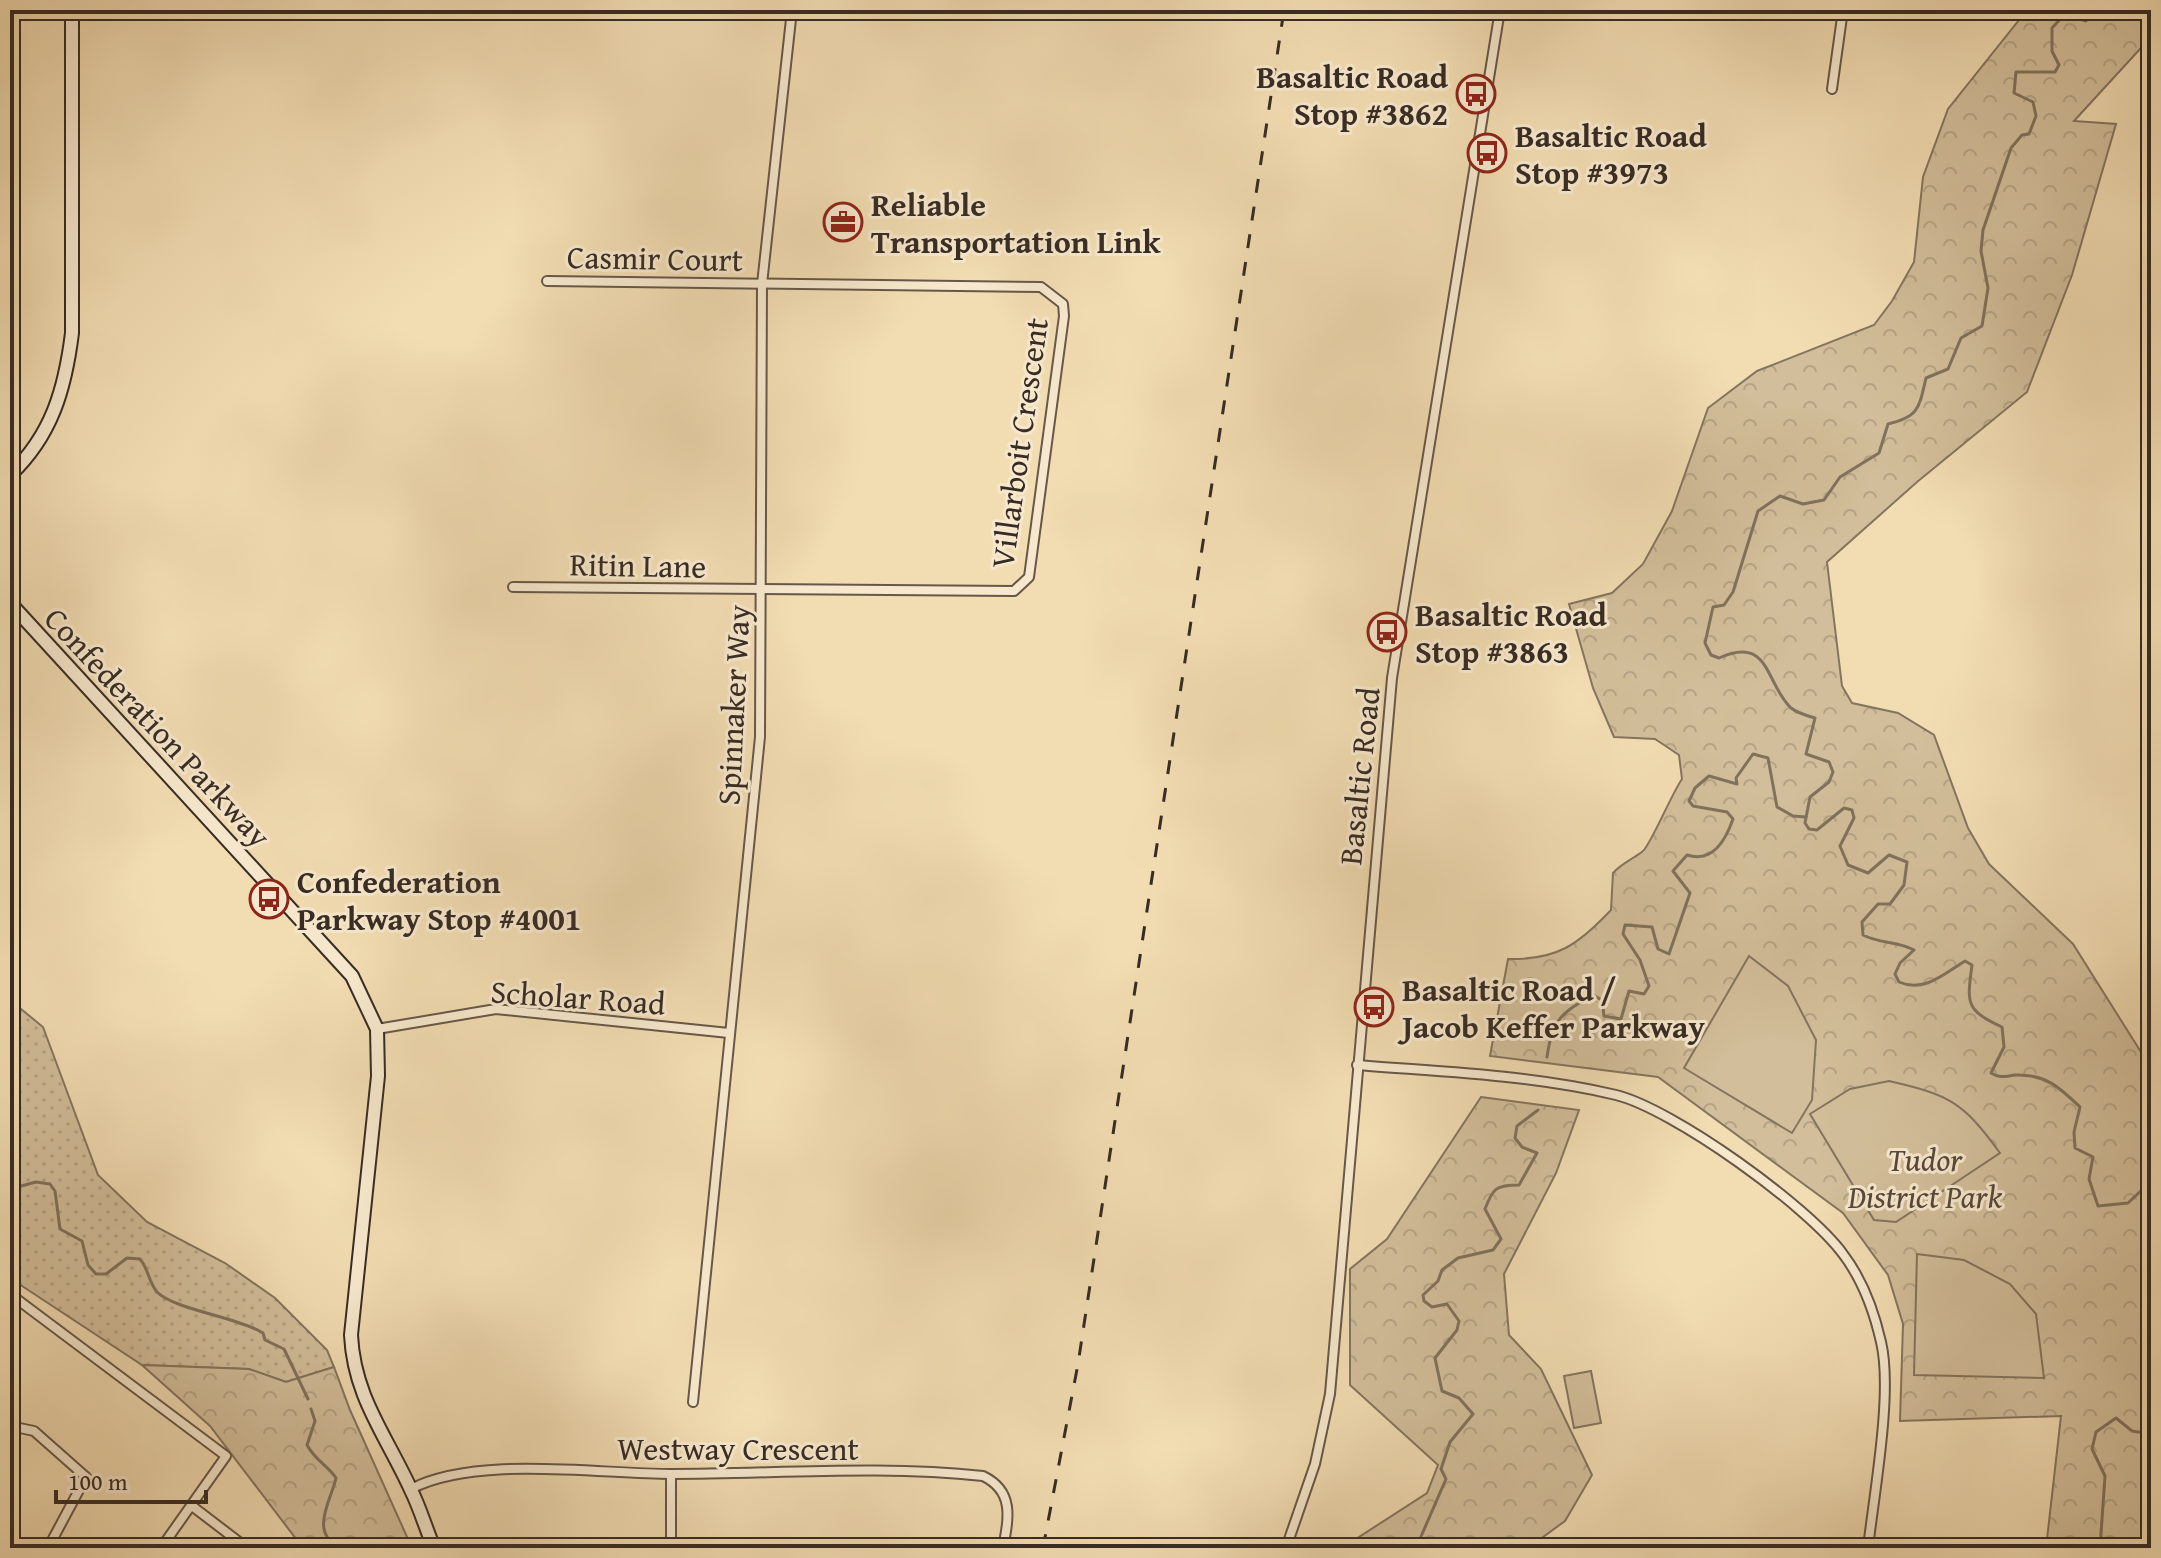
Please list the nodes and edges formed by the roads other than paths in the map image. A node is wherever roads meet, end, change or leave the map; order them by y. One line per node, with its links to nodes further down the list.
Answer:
1 (72, 10): 8 (street)
2 (792, 10): 7 (street, Spinnaker Way)
3 (1500, 10): 14 (street, Basaltic Road)
4 (1843, 10): 5 (street)
5 (1832, 89)
6 (547, 281): 7 (street, Casmir Court)
7 (762, 284): 10 (street, Spinnaker Way); 10 (street, Villarboit Crescent)
8 (10, 475)
9 (513, 587): 10 (street, Ritin Lane)
10 (762, 591): 13 (street, Spinnaker Way)
11 (10, 603): 12 (street, Confederation Parkway)
12 (377, 1029): 13 (street, Scholar Road); 19 (street, Confederation Parkway)
13 (729, 1033): 16 (street, Spinnaker Way)
14 (1357, 1065): 27 (street, Basaltic Road); 28 (street)
15 (10, 1294): 20 (street)
16 (693, 1402)
17 (10, 1426): 21 (street)
18 (671, 1474): 19 (street, Westway Crescent); 25 (street); 26 (street, Westway Crescent)
19 (411, 1489): 24 (street, Confederation Parkway)
20 (192, 1506): 22 (street); 23 (street)
21 (48, 1548)
22 (161, 1548)
23 (247, 1548)
24 (434, 1548)
25 (671, 1548)
26 (1003, 1548)
27 (1286, 1548)
28 (1868, 1548)

